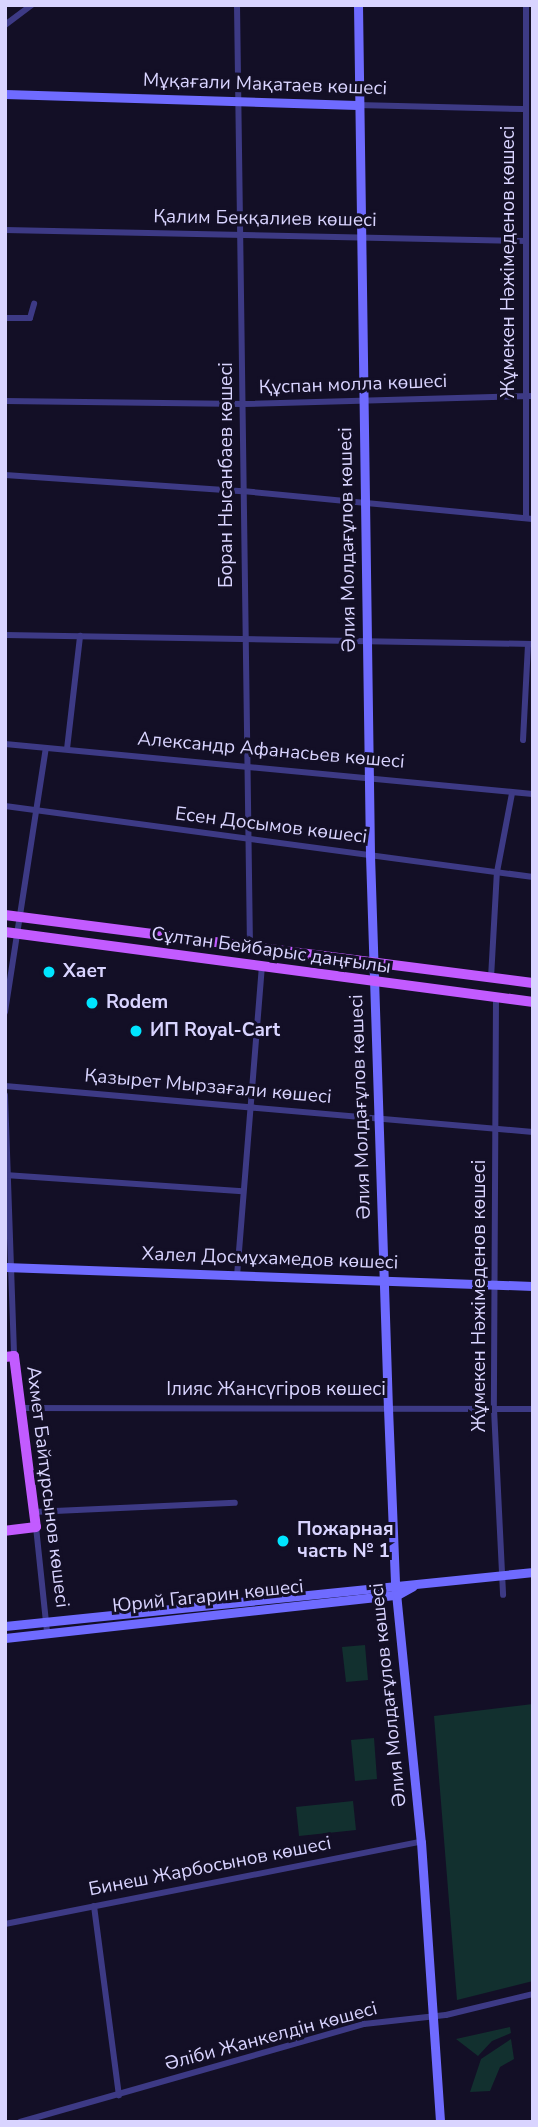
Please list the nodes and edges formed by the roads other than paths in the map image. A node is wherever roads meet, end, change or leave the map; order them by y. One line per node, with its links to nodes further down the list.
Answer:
1 (32, 5): 5 (street)
2 (237, 5): 7 (street, Боран Нысанбаев көшесі)
3 (358, 5): 8 (main road, Әлия Молдағұлов көшесі)
4 (526, 5): 9 (street, Жұмекен Нәжімеденов көшесі)
5 (5, 25)
6 (5, 94): 7 (main road, Мұқағали Мақатаев көшесі)
7 (239, 102): 8 (main road, Мұқағали Мақатаев көшесі); 11 (street, Боран Нысанбаев көшесі)
8 (357, 105): 9 (street, Мұқағали Мақатаев көшесі); 12 (main road, Әлия Молдағұлов көшесі)
9 (523, 109): 13 (street, Жұмекен Нәжімеденов көшесі)
10 (5, 230): 11 (street, Қалим Бекқалиев көшесі)
11 (240, 235): 12 (street, Қалим Бекқалиев көшесі); 19 (street, Боран Нысанбаев көшесі)
12 (360, 237): 13 (street, Қалим Бекқалиев көшесі); 17 (main road, Әлия Молдағұлов көшесі)
13 (525, 241): 16 (street, Жұмекен Нәжімеденов көшесі)
14 (34, 304): 15 (street)
15 (5, 318)
16 (529, 396): 17 (street, Құспан молла көшесі); 23 (street, Жұмекен Нәжімеденов көшесі)
17 (363, 400): 19 (street, Құспан молла көшесі); 22 (main road, Әлия Молдағұлов көшесі)
18 (5, 401): 19 (street, Құспан молла көшесі)
19 (243, 404): 21 (street, Боран Нысанбаев көшесі)
20 (5, 475): 21 (street)
21 (242, 491): 22 (street); 26 (street, Боран Нысанбаев көшесі)
22 (364, 502): 23 (street); 27 (main road, Әлия Молдағұлов көшесі)
23 (529, 519)
24 (5, 635): 25 (street)
25 (80, 636): 26 (street); 32 (street)
26 (244, 639): 27 (street); 33 (street, Боран Нысанбаев көшесі)
27 (367, 641): 28 (street); 34 (main road, Әлия Молдағұлов көшесі)
28 (530, 644): 29 (street)
29 (523, 740)
30 (5, 744): 31 (street, Александр Афанасьев көшесі)
31 (46, 748): 32 (street, Александр Афанасьев көшесі); 38 (street)
32 (67, 749): 33 (street, Александр Афанасьев көшесі)
33 (247, 764): 34 (street, Александр Афанасьев көшесі); 39 (street, Боран Нысанбаев көшесі)
34 (369, 775): 35 (street, Александр Афанасьев көшесі); 40 (main road, Әлия Молдағұлов көшесі)
35 (512, 793): 36 (street, Александр Афанасьев көшесі); 41 (street)
36 (533, 794)
37 (5, 806): 38 (street, Есен Досымов көшесі)
38 (38, 811): 39 (street, Есен Досымов көшесі); 44 (street)
39 (248, 839): 40 (street, Есен Досымов көшесі); 48 (street, Боран Нысанбаев көшесі)
40 (370, 855): 41 (street, Есен Досымов көшесі); 50 (main road, Әлия Молдағұлов көшесі)
41 (497, 872): 42 (street, Есен Досымов көшесі); 52 (street)
42 (533, 877)
43 (5, 915): 44 (main road, Сұлтан Бейбарыс даңғылы)
44 (21, 917): 45 (main road, Сұлтан Бейбарыс даңғылы); 47 (street)
45 (137, 931): 48 (main road, Сұлтан Бейбарыс даңғылы); 49 (main road)
46 (5, 932): 47 (main road, Сұлтан Бейбарыс даңғылы)
47 (18, 933): 49 (main road, Сұлтан Бейбарыс даңғылы); 57 (street)
48 (250, 945): 50 (main road, Сұлтан Бейбарыс даңғылы)
49 (135, 949): 51 (main road, Сұлтан Бейбарыс даңғылы)
50 (375, 965): 52 (main road, Сұлтан Бейбарыс даңғылы); 53 (main road, Әлия Молдағұлов көшесі)
51 (262, 967): 53 (main road, Сұлтан Бейбарыс даңғылы); 60 (street)
52 (491, 978): 54 (main road, Сұлтан Бейбарыс даңғылы)
53 (375, 983): 55 (main road, Сұлтан Бейбарыс даңғылы); 61 (main road, Әлия Молдағұлов көшесі)
54 (533, 983)
55 (496, 998): 56 (main road, Сұлтан Бейбарыс даңғылы); 62 (street, Жұмекен Нәжімеденов көшесі)
56 (533, 1002)
57 (5, 1012)
58 (5, 1086): 60 (street, Қазырет Мырзағали көшесі)
59 (5, 1095): 64 (street, Ахмет Байтұрсынов көшесі)
60 (250, 1106): 61 (street, Қазырет Мырзағали көшесі); 65 (street)
61 (379, 1119): 62 (street, Қазырет Мырзағали көшесі); 68 (main road, Әлия Молдағұлов көшесі)
62 (495, 1128): 63 (street, Қазырет Мырзағали көшесі); 69 (street, Жұмекен Нәжімеденов көшесі)
63 (533, 1132)
64 (6, 1175): 65 (street); 66 (street, Ахмет Байтұрсынов көшесі)
65 (242, 1191): 67 (street)
66 (8, 1267): 67 (main road, Халел Досмұхамедов көшесі); 71 (street, Ахмет Байтұрсынов көшесі)
67 (237, 1276): 68 (main road, Халел Досмұхамедов көшесі)
68 (384, 1280): 69 (main road, Халел Досмұхамедов көшесі); 73 (main road, Әлия Молдағұлов көшесі)
69 (495, 1285): 70 (main road, Халел Досмұхамедов көшесі); 74 (street, Жұмекен Нәжімеденов көшесі)
70 (533, 1286)
71 (9, 1357): 72 (main road, Ахмет Байтұрсынов көшесі)
72 (20, 1408): 73 (street, Ілияс Жансүгіров көшесі); 77 (main road, Ахмет Байтұрсынов көшесі)
73 (388, 1408): 74 (street, Ілияс Жансүгіров көшесі); 82 (main road, Әлия Молдағұлов көшесі)
74 (494, 1409): 75 (street, Ілияс Жансүгіров көшесі); 81 (street, Жұмекен Нәжімеденов көшесі)
75 (533, 1409)
76 (235, 1503): 77 (street)
77 (33, 1512): 78 (main road, Ахмет Байтұрсынов көшесі)
78 (36, 1527): 79 (main road); 86 (street, Ахмет Байтұрсынов көшесі)
79 (5, 1531)
80 (533, 1572): 81 (main road, Юрий Гагарин көшесі)
81 (503, 1575): 83 (main road, Юрий Гагарин көшесі); 85 (street, Жұмекен Нәжімеденов көшесі)
82 (396, 1583): 83 (main road, Юрий Гагарин көшесі); 84 (main road, Әлия Молдағұлов көшесі); 86 (main road, Юрий Гагарин көшесі)
83 (413, 1586): 84 (main road, Юрий Гагарин көшесі)
84 (397, 1595): 88 (main road, Юрий Гагарин көшесі); 90 (main road, Әлия Молдағұлов көшесі)
85 (503, 1595)
86 (46, 1620): 87 (main road, Юрий Гагарин көшесі); 88 (street, Ахмет Байтұрсынов көшесі)
87 (5, 1626)
88 (47, 1632): 89 (main road, Юрий Гагарин көшесі)
89 (5, 1638)
90 (421, 1842): 91 (street, Бинеш Жарбосынов көшесі); 94 (main road, Әлия Молдағұлов көшесі)
91 (94, 1906): 92 (street, Бинеш Жарбосынов көшесі); 95 (street)
92 (5, 1924)
93 (533, 1994): 94 (street, Әліби Жанкелдін көшесі)
94 (432, 2017): 95 (street, Әліби Жанкелдін көшесі); 97 (main road, Әлия Молдағұлов көшесі)
95 (119, 2095): 96 (street, Әліби Жанкелдін көшесі)
96 (20, 2122)
97 (440, 2122)

